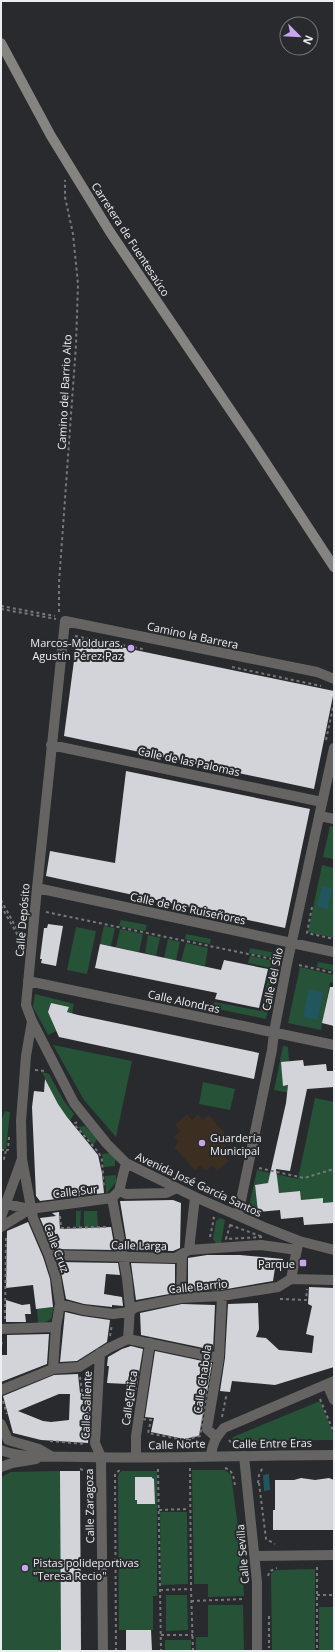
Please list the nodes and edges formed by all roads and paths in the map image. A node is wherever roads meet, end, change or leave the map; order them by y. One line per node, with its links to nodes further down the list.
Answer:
1 (1, 43): 2 (main road, Carretera de Fuentesaúco)
2 (71, 169): 3 (main road, Carretera de Fuentesaúco); 5 (path, Camino del Barrio Alto)
3 (334, 567)
4 (1, 607): 5 (path)
5 (61, 619): 10 (street, Camino la Barrera); 15 (street, Calle Depósito)
6 (75, 636): 7 (path)
7 (150, 651)
8 (226, 666): 12 (path)
9 (334, 670): 10 (street, Camino la Barrera)
10 (317, 672): 11 (street, Camino la Barrera)
11 (334, 679)
12 (326, 688)
13 (334, 703): 14 (path)
14 (332, 718): 16 (path)
15 (51, 745): 19 (street, Calle de las Palomas); 22 (street, Calle Depósito)
16 (329, 747): 17 (street, Calle del Silo)
17 (327, 780): 18 (street); 19 (street, Calle del Silo)
18 (334, 790)
19 (322, 802): 20 (street, Calle del Silo)
20 (320, 816): 21 (street); 28 (street, Calle del Silo)
21 (334, 819)
22 (37, 888): 28 (street, Calle de los Ruiseñores); 29 (street, Calle Depósito)
23 (1, 900): 29 (path)
24 (312, 904): 27 (path)
25 (1, 906): 29 (path)
26 (42, 911): 31 (path)
27 (334, 939)
28 (292, 942): 30 (street, Calle de los Ruiseñores); 36 (street, Calle del Silo)
29 (32, 943): 34 (street, Calle Depósito)
30 (334, 952)
31 (280, 956)
32 (300, 960): 33 (path)
33 (334, 973)
34 (28, 981): 35 (street, Calle Depósito); 36 (street, Calle Alondras)
35 (32, 1021): 38 (street, Avenida José García Santos); 43 (street, Calle Depósito)
36 (274, 1032): 37 (street, Calle Alondras); 45 (street, Calle del Silo)
37 (334, 1045)
38 (54, 1065): 39 (path); 40 (street, Avenida José García Santos)
39 (34, 1070)
40 (85, 1116): 44 (street, Avenida José García Santos); 49 (path)
41 (1, 1150): 42 (path)
42 (1, 1159)
43 (22, 1159): 51 (street, Calle Depósito); 53 (street, Calle Cruz)
44 (126, 1163): 47 (street, Avenida José García Santos); 48 (street)
45 (248, 1165): 46 (path); 54 (street, Calle del Silo)
46 (334, 1169)
47 (177, 1188): 48 (street); 50 (street, Avenida José García Santos)
48 (119, 1191): 49 (street, Calle Sur)
49 (108, 1196): 53 (street, Calle Sur); 64 (street)
50 (195, 1197): 52 (street, Avenida José García Santos); 62 (street)
51 (5, 1204): 53 (street, Calle Sur); 55 (street, Calle Depósito)
52 (215, 1206): 54 (street, Avenida José García Santos); 60 (path)
53 (30, 1209): 56 (street, Calle Sur); 63 (street, Calle Cruz)
54 (238, 1215): 59 (street, Avenida José García Santos)
55 (1, 1217)
56 (1, 1226)
57 (242, 1229): 58 (path)
58 (239, 1238)
59 (298, 1245): 60 (street, Calle Larga); 61 (street, Avenida José García Santos); 65 (street)
60 (209, 1249): 62 (street, Calle Larga)
61 (334, 1250)
62 (186, 1252): 64 (street, Calle Larga); 69 (street)
63 (49, 1255): 64 (street, Calle Larga); 73 (street, Calle Cruz)
64 (124, 1256): 74 (street)
65 (291, 1279): 66 (street, Calle Barrio); 68 (street, Calle Barrio)
66 (334, 1280)
67 (308, 1284): 70 (path)
68 (222, 1296): 69 (street, Calle Barrio); 82 (street, Calle Chabola)
69 (181, 1298): 74 (street, Calle Barrio)
70 (274, 1299)
71 (1, 1300): 72 (path)
72 (5, 1300)
73 (60, 1304): 74 (street, Calle Barrio); 76 (street, Calle Cruz)
74 (129, 1312): 78 (street)
75 (112, 1323): 79 (path)
76 (56, 1327): 77 (street); 83 (street, Calle Cruz)
77 (1, 1329)
78 (128, 1339): 80 (street); 81 (street)
79 (110, 1342)
80 (150, 1343): 82 (street); 109 (street, Calle Chica)
81 (100, 1353): 83 (street); 108 (street, Calle Saliente)
82 (219, 1358): 95 (street, Calle Chabola)
83 (53, 1370): 86 (street)
84 (80, 1370): 87 (path)
85 (330, 1383): 89 (street, Calle Norte); 95 (street, Calle Norte)
86 (1, 1390)
87 (92, 1391)
88 (220, 1396): 92 (path)
89 (334, 1400)
90 (3, 1401): 93 (path)
91 (313, 1402): 94 (path)
92 (221, 1421)
93 (4, 1431): 104 (street, Calle Norte)
94 (334, 1433)
95 (216, 1437): 106 (street, Calle Norte)
96 (230, 1437): 100 (path)
97 (190, 1439): 97 (path); 105 (path)
98 (48, 1441): 99 (path)
99 (90, 1444)
100 (248, 1444)
101 (1, 1450): 104 (street, Calle Norte)
102 (272, 1455): 103 (street, Calle Entre Eras); 107 (street, Calle Entre Eras); 118 (path)
103 (334, 1455)
104 (50, 1456): 108 (street, Calle Norte); 110 (street, Calle Norte)
105 (190, 1456): 106 (street, Calle Norte); 109 (street, Calle Norte); 114 (path)
106 (211, 1456): 107 (street, Calle Entre Eras)
107 (244, 1456): 119 (street, Calle Sevilla)
108 (101, 1457): 109 (street, Calle Norte); 139 (street, Calle Zaragoza)
109 (136, 1457)
110 (1, 1467)
111 (126, 1468): 140 (path)
112 (163, 1468): 123 (path)
113 (182, 1468): 114 (path)
114 (190, 1468): 122 (path)
115 (218, 1468): 120 (path)
116 (80, 1469): 117 (path)
117 (91, 1475)
118 (259, 1482): 119 (path); 124 (path)
119 (247, 1484): 120 (path); 125 (street, Calle Sevilla)
120 (235, 1486): 121 (path)
121 (236, 1492)
122 (190, 1509): 123 (path); 131 (path)
123 (159, 1510): 130 (path)
124 (278, 1544)
125 (255, 1556): 126 (street); 143 (street, Calle Sevilla)
126 (334, 1556)
127 (281, 1567): 129 (path)
128 (324, 1567): 132 (path)
129 (268, 1580)
130 (160, 1590): 131 (path); 138 (path)
131 (191, 1590): 134 (path)
132 (317, 1595): 133 (path); 145 (path)
133 (334, 1596)
134 (191, 1601): 135 (path); 137 (path)
135 (246, 1607)
136 (269, 1616): 144 (path)
137 (193, 1635): 138 (path); 142 (path)
138 (161, 1636): 141 (path)
139 (103, 1651)
140 (116, 1651)
141 (161, 1651)
142 (193, 1651)
143 (257, 1651)
144 (269, 1651)
145 (317, 1651)

